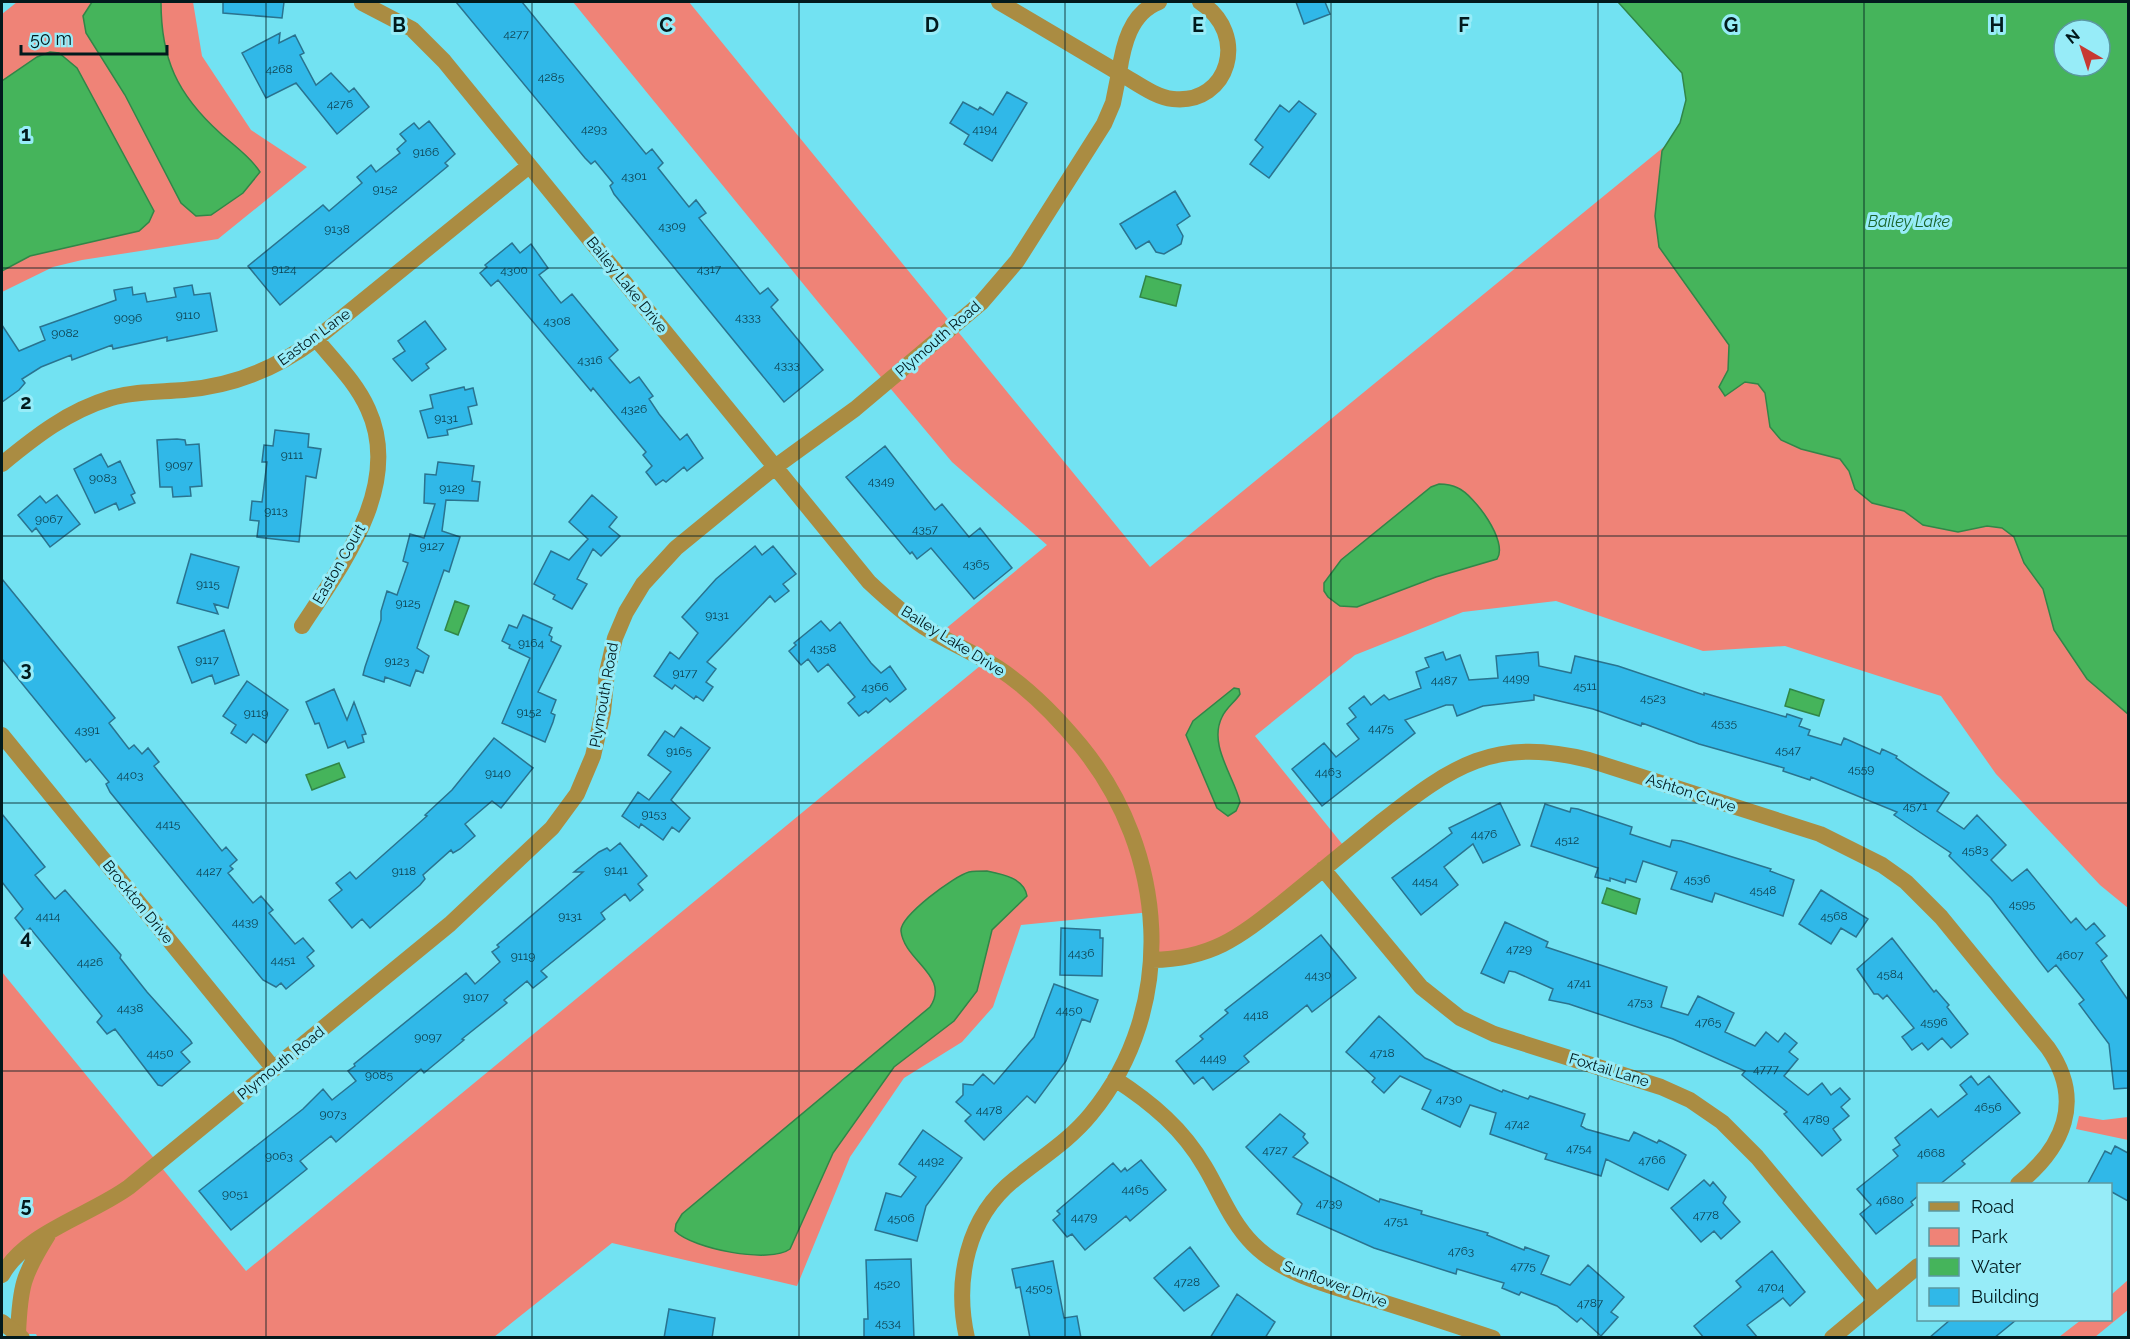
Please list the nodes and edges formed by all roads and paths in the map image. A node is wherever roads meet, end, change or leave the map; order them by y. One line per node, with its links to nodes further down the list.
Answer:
1 (999, 2): 5 (street)
2 (1159, 2): 5 (street, Plymouth Road)
3 (1200, 2): 5 (street)
4 (362, 3): 6 (street, Bailey Lake Drive)
5 (1119, 73): 9 (street, Plymouth Road)
6 (529, 166): 7 (street, Easton Lane); 9 (street, Bailey Lake Drive)
7 (316, 339): 8 (street, Easton Lane); 10 (street, Easton Court)
8 (2, 464)
9 (775, 467): 13 (street, Bailey Lake Drive); 14 (street, Plymouth Road)
10 (302, 626)
11 (2, 735): 14 (street, Brockton Drive)
12 (1323, 869): 13 (street, Ashton Curve); 16 (street, Ashton Curve); 20 (street, Foxtail Lane)
13 (1152, 960): 15 (street, Bailey Lake Drive)
14 (274, 1069): 17 (street, Plymouth Road)
15 (1115, 1079): 23 (street, Bailey Lake Drive); 24 (street, Sunflower Drive)
16 (2020, 1183)
17 (48, 1235): 19 (street, Plymouth Road); 22 (street)
18 (1917, 1267): 20 (street)
19 (2, 1275)
20 (1876, 1301): 25 (street)
21 (2, 1322): 22 (street)
22 (20, 1336)
23 (967, 1338)
24 (1493, 1338)
25 (1832, 1338)

